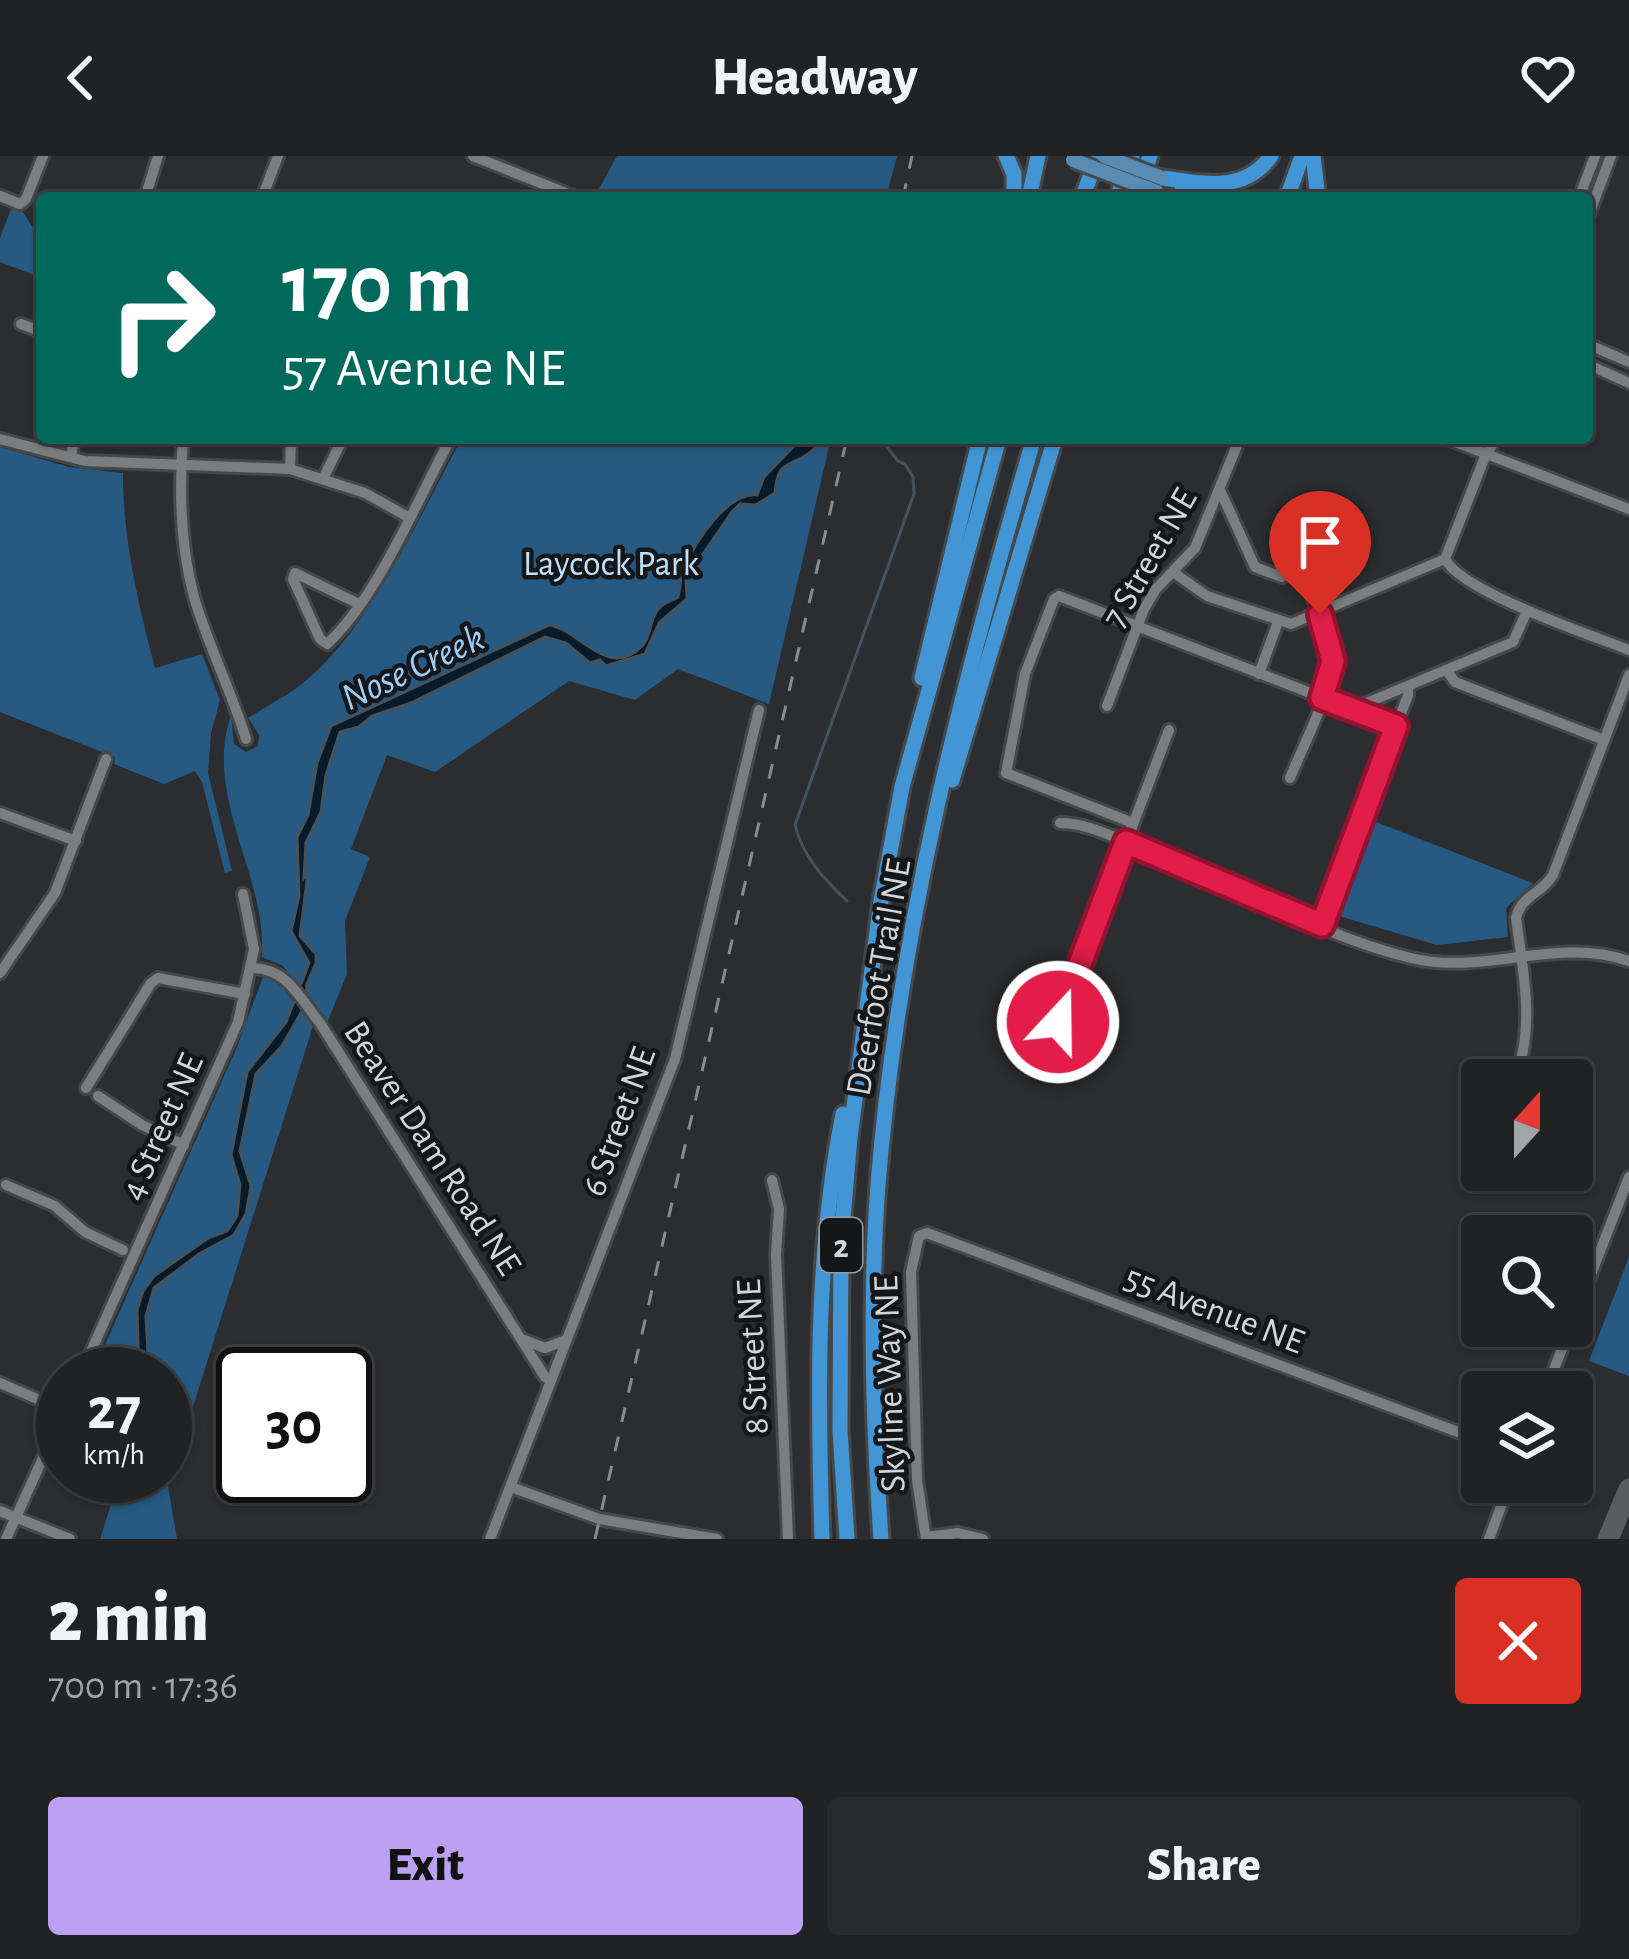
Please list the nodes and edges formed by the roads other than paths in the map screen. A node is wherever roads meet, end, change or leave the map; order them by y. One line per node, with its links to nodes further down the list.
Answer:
1 (44, 156): 30 (street)
2 (158, 156): 17 (street)
3 (278, 156): 18 (street)
4 (473, 156): 19 (street)
5 (1006, 156): 20 (highway)
6 (1038, 156): 21 (highway)
7 (1101, 156): 16 (main road, bridge); 22 (highway)
8 (1132, 156): 23 (highway)
9 (1150, 156): 24 (highway)
10 (1271, 156): 16 (highway)
11 (1302, 156): 27 (highway)
12 (1312, 156): 28 (highway)
13 (1595, 156): 29 (street)
14 (1611, 156): 31 (street)
15 (1068, 158): 16 (main road, bridge)
16 (1160, 185): 25 (main road); 26 (main road)
17 (147, 192)
18 (264, 192)
19 (563, 192)
20 (1014, 192)
21 (1030, 192)
22 (1085, 192)
23 (1119, 192)
24 (1138, 192)
25 (1168, 192)
26 (1190, 192)
27 (1289, 192)
28 (1317, 192)
29 (1581, 192)
30 (0, 196)
31 (1593, 204)
32 (20, 323): 33 (street)
33 (36, 330)
34 (1593, 344): 35 (street)
35 (1629, 360)
36 (1593, 367): 37 (street)
37 (1629, 383)
38 (0, 439): 53 (street)
39 (73, 444): 53 (street)
40 (183, 444): 54 (street)
41 (291, 444): 55 (street)
42 (340, 444): 56 (street)
43 (448, 444): 59 (street)
44 (979, 444): 76 (highway)
45 (997, 444): 76 (highway, Deerfoot Trail NE / 2)
46 (1032, 444): 90 (highway, Deerfoot Trail NE / 2)
47 (1056, 444): 90 (highway)
48 (1238, 444): 57 (street, 7 Street NE)
49 (1460, 444): 52 (street)
50 (1487, 444): 52 (street)
51 (1493, 444): 52 (street)
52 (1486, 454): 58 (street); 60 (street)
53 (71, 457): 54 (street)
54 (181, 465): 55 (street); 79 (street)
55 (290, 469): 56 (street)
56 (324, 477): 59 (street)
57 (1220, 490): 61 (street, 7 Street NE); 64 (street)
58 (1629, 509)
59 (408, 517): 62 (street)
60 (1445, 559): 63 (street); 64 (street)
61 (1173, 572): 65 (street); 66 (street, 7 Street NE)
62 (359, 604): 62 (street)
63 (1527, 610): 67 (street); 68 (street)
64 (1320, 614): 65 (street); 72 (street)
65 (1278, 622): 69 (street)
66 (1138, 627): 69 (street); 73 (street, 7 Street NE); 85 (street)
67 (1629, 650)
68 (1446, 670): 71 (street); 80 (street)
69 (1259, 674): 72 (street)
70 (1629, 675): 80 (street)
71 (1408, 686): 74 (street); 77 (street)
72 (1322, 698): 74 (street); 82 (street)
73 (1107, 706)
74 (1352, 709): 77 (street)
75 (759, 710): 109 (street, 6 Street NE)
76 (921, 716): 91 (highway, Deerfoot Trail NE / 2)
77 (1396, 726): 89 (street)
78 (1168, 730): 85 (street)
79 (246, 739)
80 (1604, 740): 92 (street)
81 (106, 759): 86 (street)
82 (1290, 778)
83 (0, 813): 86 (street)
84 (1060, 824): 87 (street)
85 (1133, 824): 87 (street)
86 (76, 841): 95 (street)
87 (1126, 842): 89 (street); 97 (street)
88 (243, 894): 94 (street, 4 Street NE)
89 (1322, 925): 92 (street)
90 (910, 946): 114 (highway, Deerfoot Trail NE / 2)
91 (875, 952): 130 (highway); 131 (highway, Deerfoot Trail NE / 2)
92 (1521, 956): 93 (street); 98 (street)
93 (1629, 961)
94 (251, 968): 96 (street, 4 Street NE); 108 (street, Beaver Dam Road NE)
95 (0, 973)
96 (245, 994): 99 (street); 101 (street, 4 Street NE)
97 (1058, 1022)
98 (1521, 1059)
99 (86, 1088)
100 (98, 1096): 101 (street)
101 (184, 1145): 110 (street, 4 Street NE)
102 (1629, 1177): 107 (street)
103 (772, 1180): 123 (street, 8 Street NE)
104 (6, 1185): 106 (street)
105 (927, 1233): 115 (street, 55 Avenue NE); 124 (street, Skyline Way NE)
106 (123, 1250)
107 (1593, 1268)
108 (521, 1339): 109 (street); 111 (street, Beaver Dam Road NE)
109 (566, 1340): 111 (street, 6 Street NE)
110 (93, 1347)
111 (551, 1381): 117 (street, 6 Street NE)
112 (0, 1383): 113 (street)
113 (36, 1400)
114 (873, 1424): 132 (highway, Deerfoot Trail NE / 2); 133 (highway)
115 (1461, 1433)
116 (36, 1471): 120 (street)
117 (511, 1487): 121 (street); 127 (street, 6 Street NE)
118 (1502, 1503): 135 (street)
119 (0, 1511): 120 (street)
120 (15, 1517): 125 (street); 126 (street)
121 (622, 1524): 122 (street); 128 (street)
122 (683, 1536): 129 (street)
123 (784, 1537)
124 (926, 1538): 134 (street)
125 (6, 1539)
126 (70, 1539)
127 (490, 1539)
128 (620, 1539)
129 (717, 1539)
130 (824, 1539)
131 (848, 1539)
132 (881, 1539)
133 (892, 1539)
134 (982, 1539)
135 (1489, 1539)

